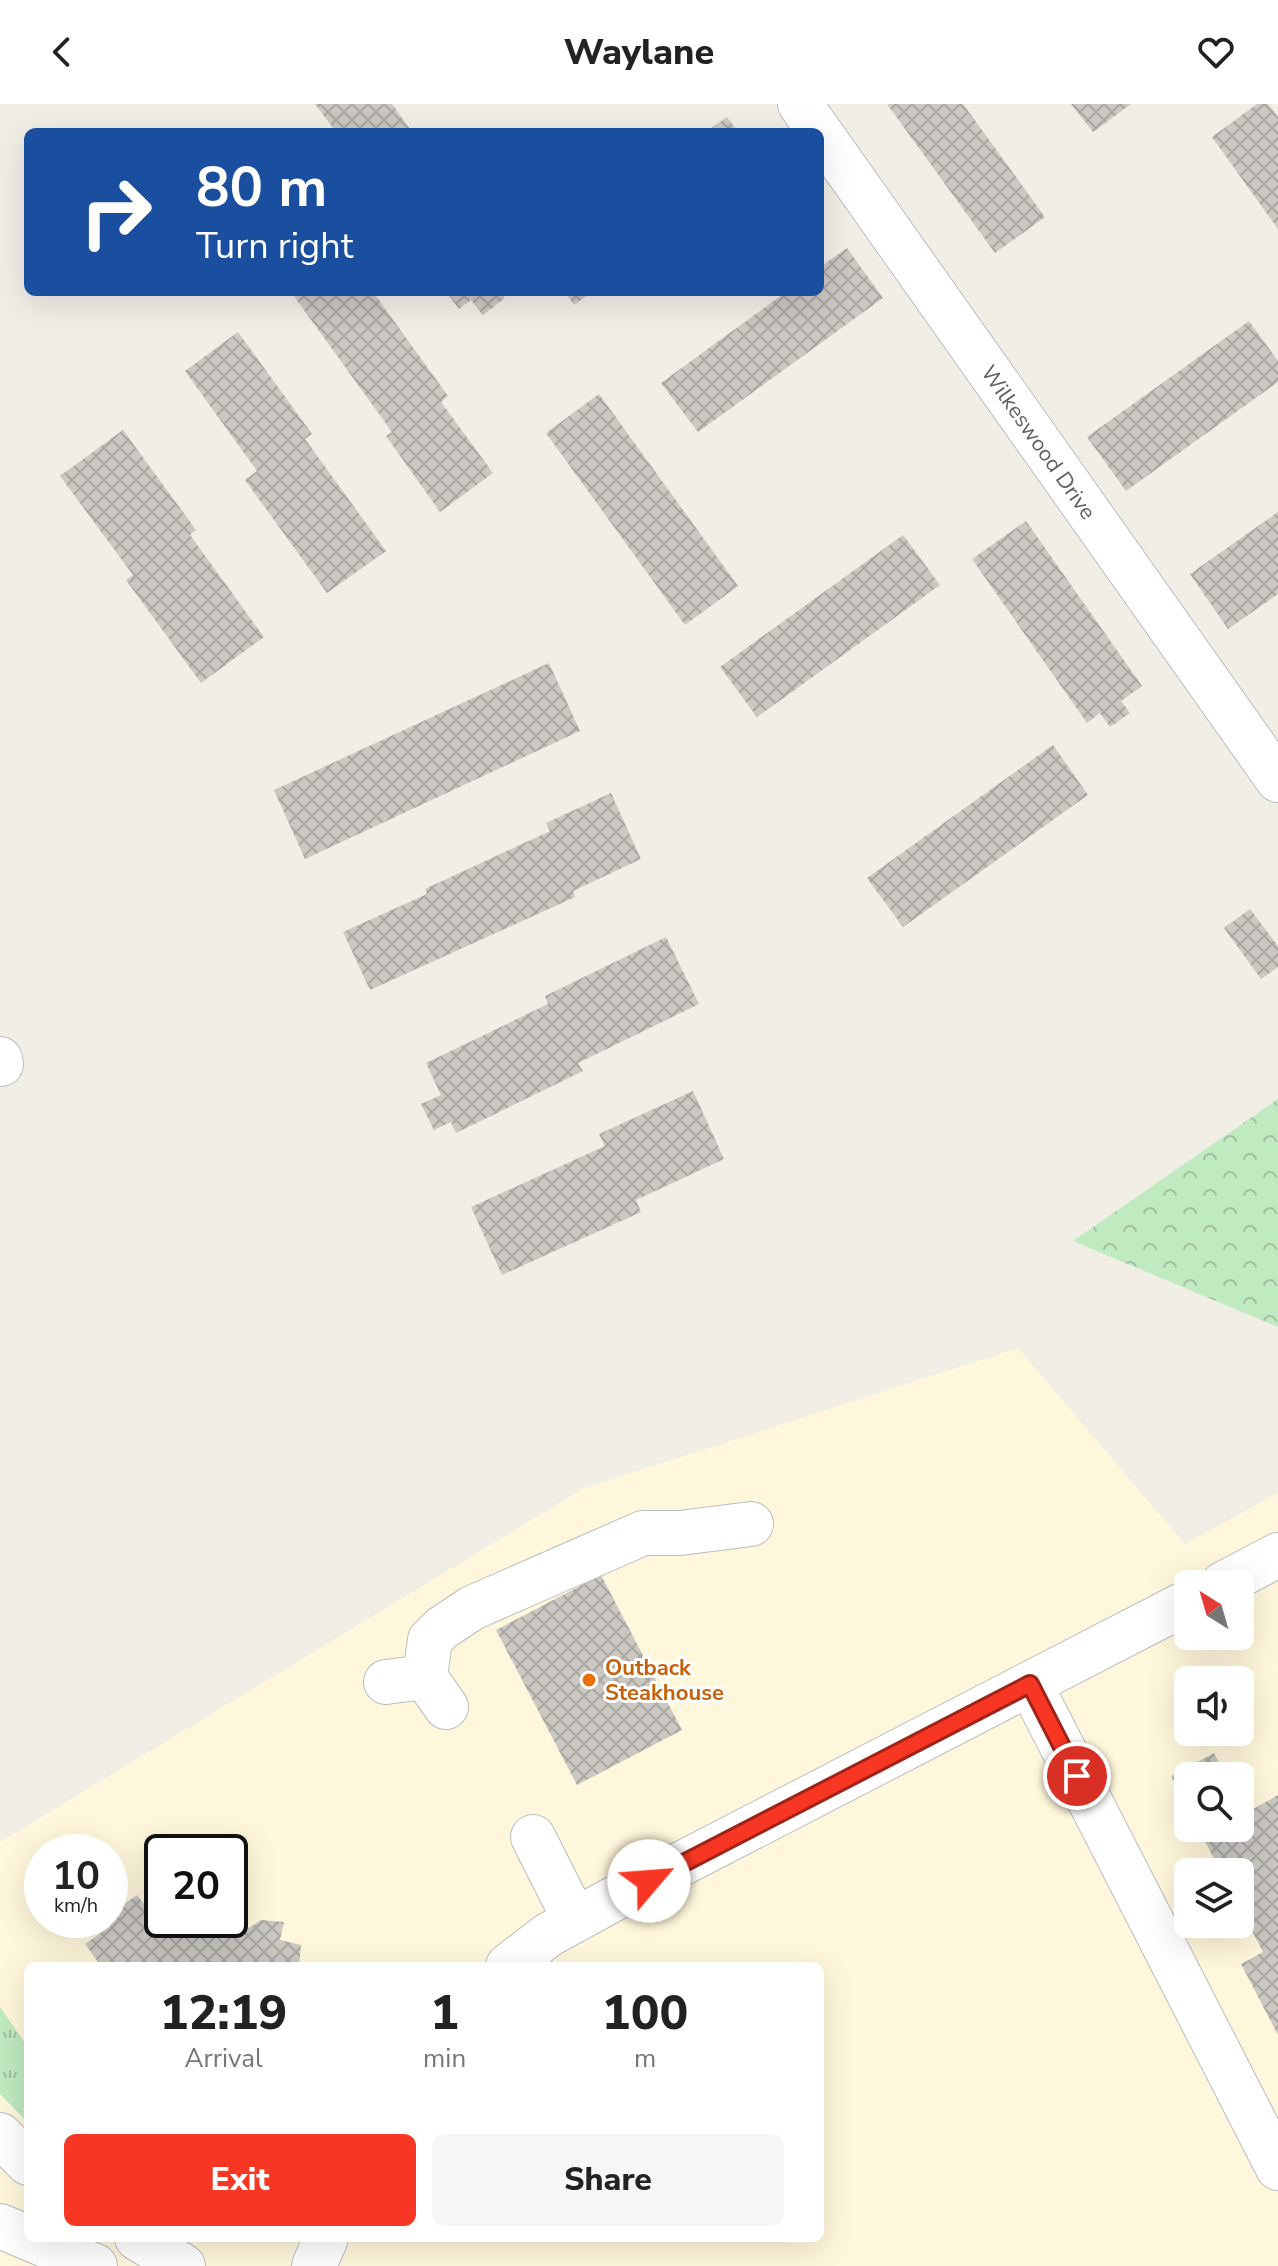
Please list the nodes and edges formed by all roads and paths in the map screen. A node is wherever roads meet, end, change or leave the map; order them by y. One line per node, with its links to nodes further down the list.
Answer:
1 (800, 104): 2 (street, Wilkeswood Drive)
2 (817, 128)
3 (824, 138): 4 (street, Wilkeswood Drive)
4 (1278, 780)
5 (751, 1524): 10 (street)
6 (1278, 1555): 7 (street)
7 (1250, 1570)
8 (1174, 1609): 9 (street)
9 (1030, 1684): 12 (street); 17 (street)
10 (419, 1689)
11 (533, 1837): 12 (street)
12 (575, 1920): 13 (street)
13 (513, 1962)
14 (0, 2135): 15 (street)
15 (24, 2159)
16 (0, 2164): 18 (street)
17 (1278, 2168)
18 (24, 2174)
19 (31, 2242): 22 (street)
20 (144, 2242): 23 (street)
21 (324, 2242): 24 (street)
22 (95, 2266)
23 (183, 2266)
24 (314, 2266)

